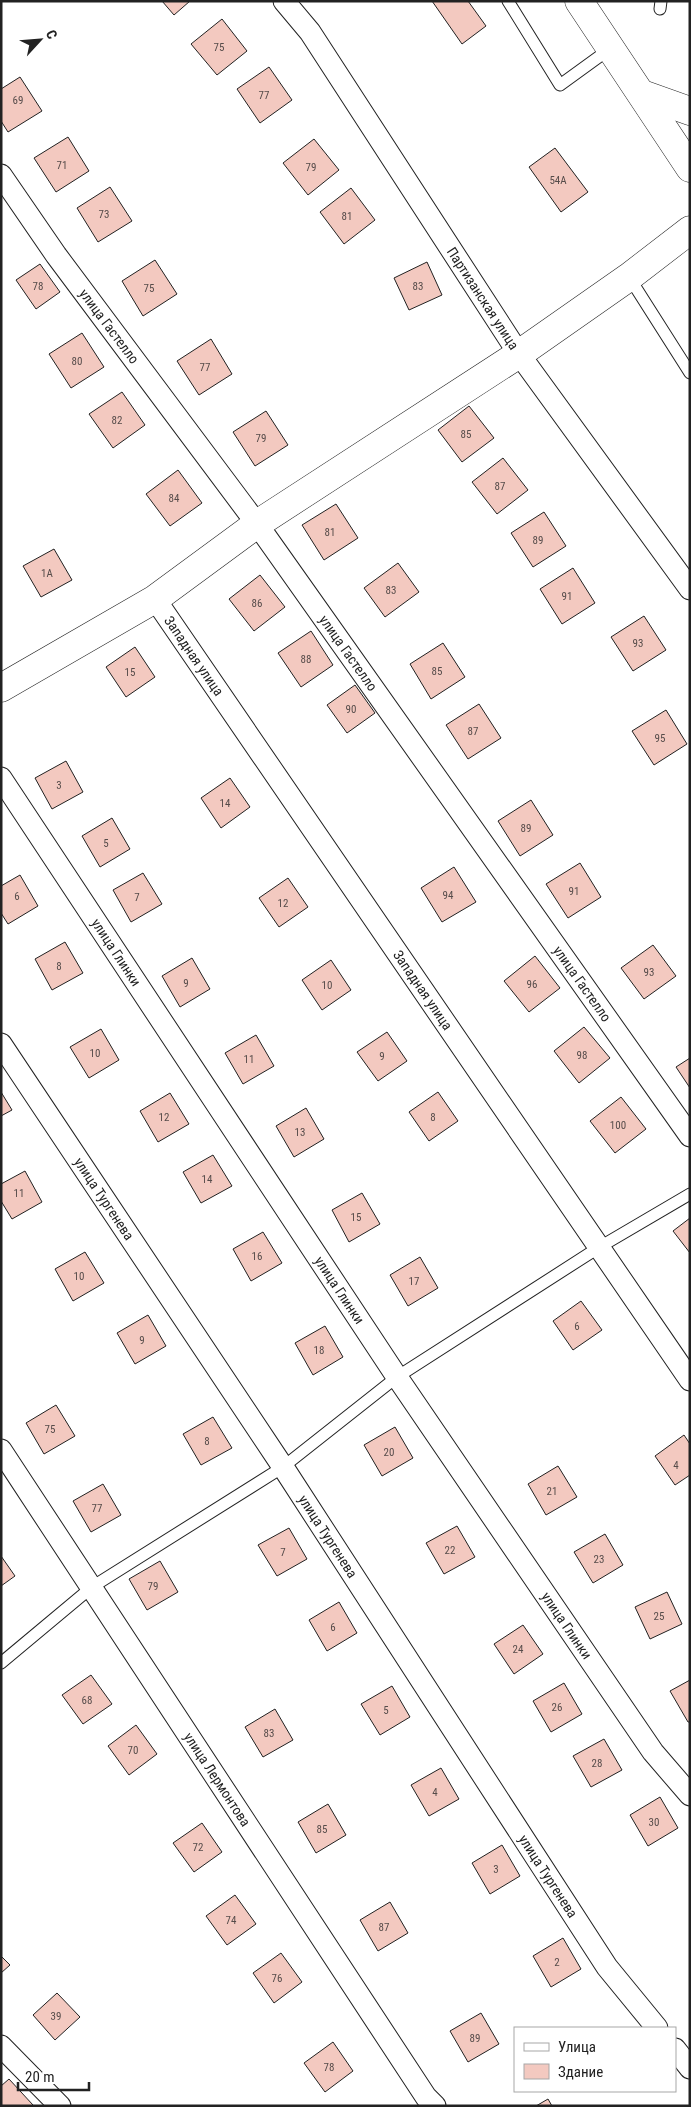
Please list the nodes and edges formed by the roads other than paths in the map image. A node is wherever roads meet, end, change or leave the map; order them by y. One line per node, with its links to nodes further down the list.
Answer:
1 (284, 1): 11 (street, Партизанская улица)
2 (508, 1): 4 (lane)
3 (579, 1): 4 (street)
4 (611, 48): 5 (street)
5 (642, 94): 6 (street); 7 (street)
6 (690, 111)
7 (690, 168)
8 (1, 175): 13 (street, улица Гастелло)
9 (690, 230): 10 (street)
10 (629, 277): 11 (street); 12 (lane)
11 (519, 354): 13 (street); 14 (street, Партизанская улица)
12 (690, 373)
13 (257, 524): 15 (street); 19 (street, улица Гастелло)
14 (690, 589)
15 (155, 599): 16 (street); 21 (street, Западная улица)
16 (1, 688)
17 (1, 778): 22 (street, улица Глинки)
18 (1, 1044): 25 (street, улица Тургенева)
19 (690, 1136)
20 (690, 1194): 21 (lane)
21 (598, 1248): 22 (lane); 23 (street, Западная улица)
22 (397, 1377): 25 (lane); 28 (street, улица Глинки)
23 (690, 1380)
24 (1, 1450): 26 (street, улица Лермонтова)
25 (282, 1467): 26 (lane); 29 (street, улица Тургенева)
26 (92, 1587): 27 (lane); 34 (street, улица Лермонтова)
27 (1, 1663)
28 (690, 1795)
29 (656, 2027)
30 (1, 2046): 33 (street)
31 (676, 2051): 32 (street)
32 (690, 2068)
33 (60, 2106)
34 (435, 2106)

